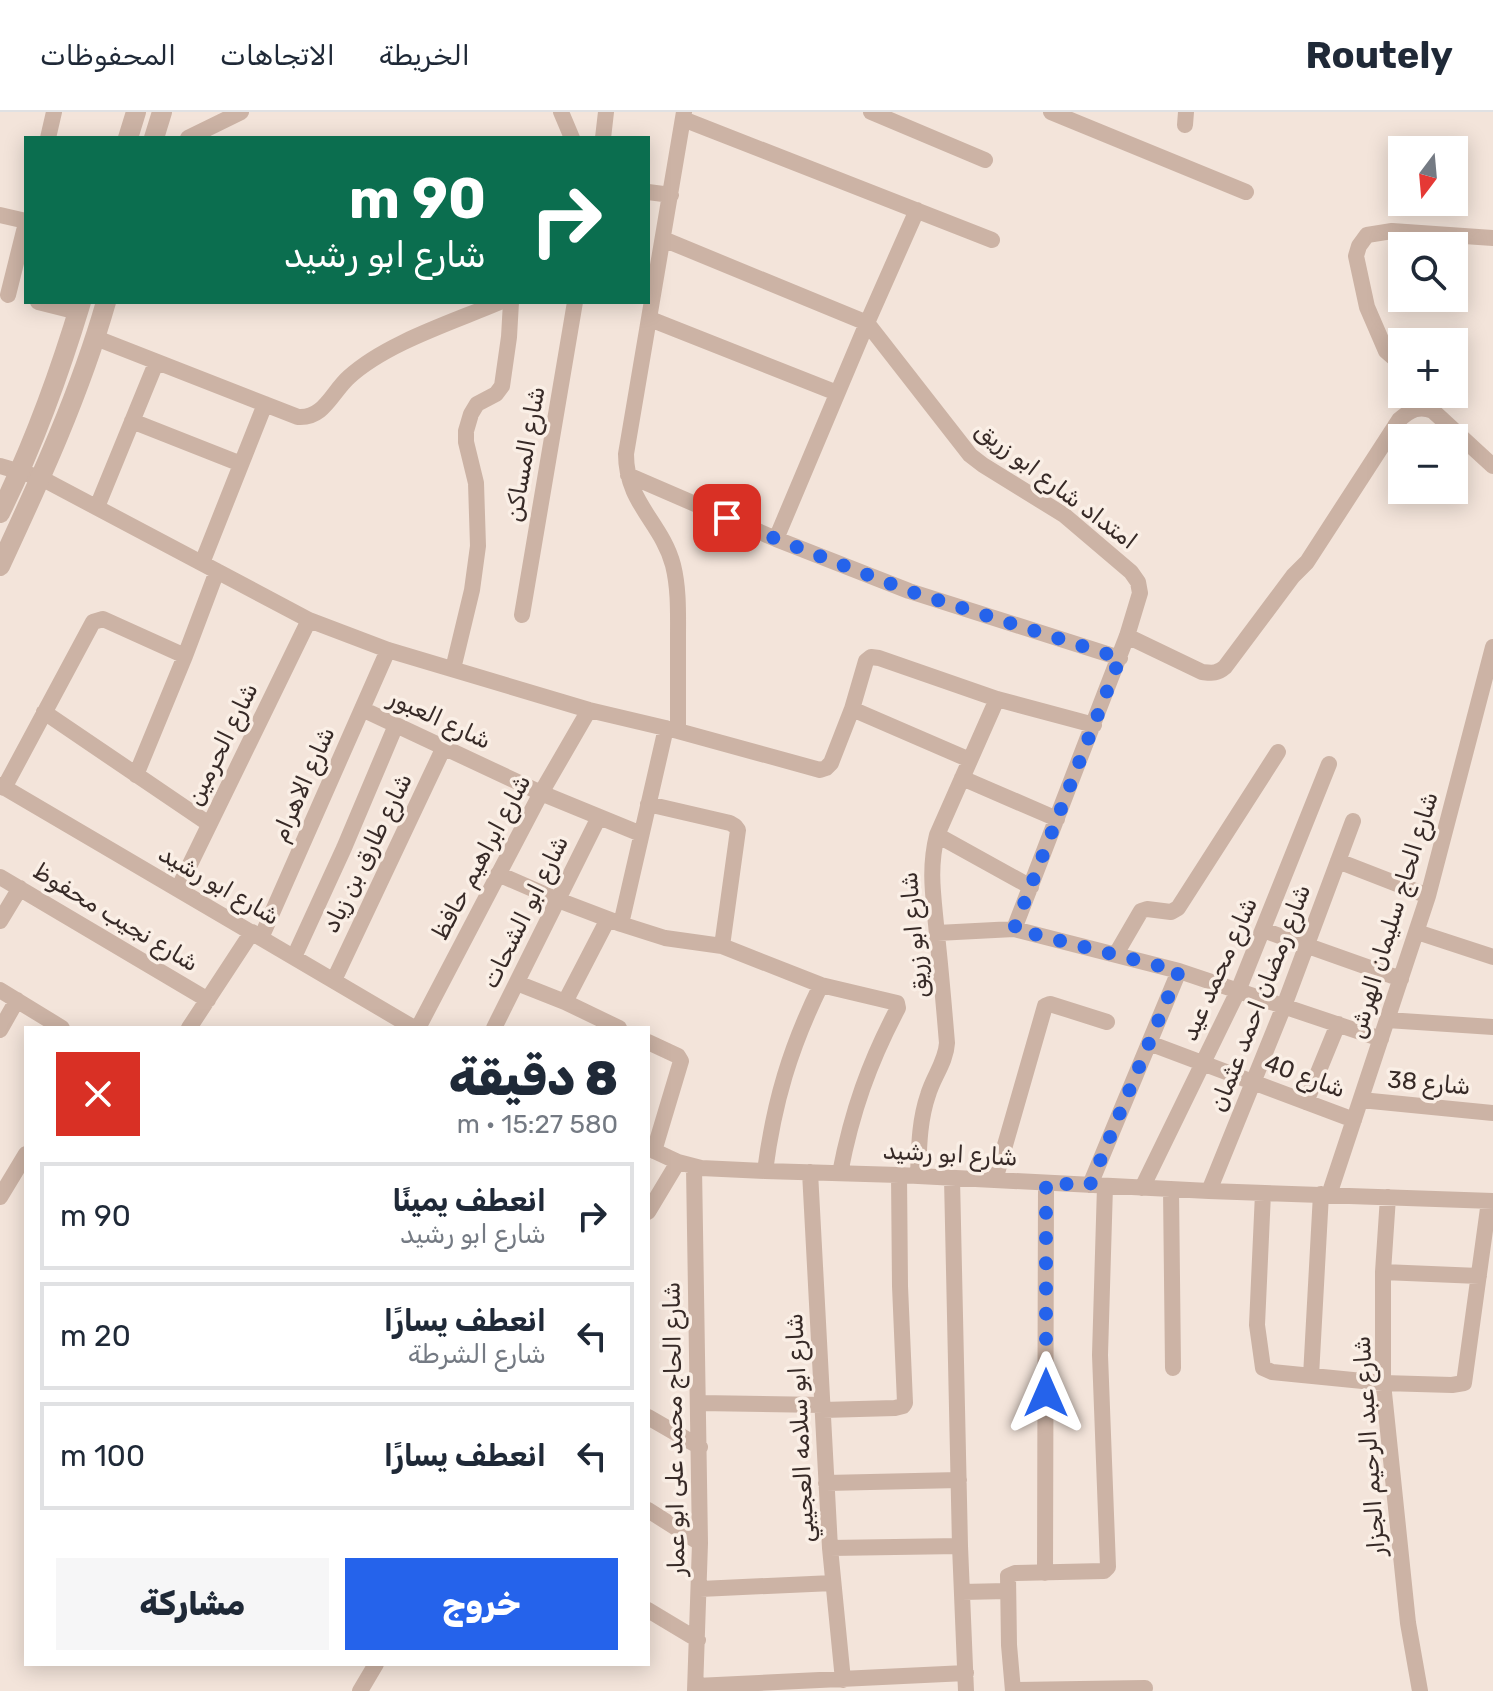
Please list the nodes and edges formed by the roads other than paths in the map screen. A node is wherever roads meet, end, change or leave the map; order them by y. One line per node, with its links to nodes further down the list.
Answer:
1 (54, 112): 10 (street)
2 (134, 112): 9 (street); 11 (street)
3 (241, 112): 12 (street)
4 (561, 112): 13 (street)
5 (606, 112): 14 (street)
6 (871, 112): 15 (street)
7 (1051, 112): 17 (street)
8 (684, 115): 18 (street); 19 (street)
9 (159, 123)
10 (48, 136)
11 (128, 136)
12 (192, 136)
13 (571, 136)
14 (603, 136)
15 (985, 160)
16 (650, 192): 18 (street)
17 (1246, 192)
18 (671, 195): 24 (street)
19 (917, 210): 25 (street); 35 (street)
20 (0, 215): 21 (street)
21 (24, 221)
22 (24, 229): 26 (street)
23 (1493, 238): 37 (street)
24 (663, 239): 34 (street); 35 (street)
25 (992, 240)
26 (4, 294): 27 (street)
27 (24, 299)
28 (54, 304): 33 (street)
29 (105, 304): 36 (street)
30 (495, 304): 40 (street)
31 (511, 304): 62 (street)
32 (575, 304): 55 (street, شارع المساكن)
33 (79, 307): 47 (street)
34 (650, 319): 39 (street); 48 (street)
35 (867, 323): 39 (street); 57 (street, امتداد شارع ابو زريق)
36 (96, 338): 38 (street); 49 (street)
37 (1388, 353)
38 (156, 363): 40 (street); 43 (street)
39 (837, 393): 52 (street)
40 (265, 404): 44 (street)
41 (1413, 408): 57 (street)
42 (1431, 408): 46 (street)
43 (132, 421): 44 (street); 50 (street)
44 (241, 464): 54 (street)
45 (0, 466): 47 (street)
46 (1493, 466)
47 (21, 472): 49 (street); 51 (street)
48 (628, 475): 52 (street); 70 (street)
49 (41, 478): 50 (street); 53 (street)
50 (97, 507): 54 (street)
51 (0, 513)
52 (776, 539): 61 (street)
53 (0, 566)
54 (209, 567): 56 (street); 60 (street)
55 (522, 615)
56 (309, 620): 59 (street); 83 (street, شارع الحرمين)
57 (1127, 636): 61 (street, امتداد شارع ابو زريق)
58 (1493, 647): 92 (street, شارع الحاج سليمان الهرش)
59 (388, 650): 62 (street); 64 (street, شارع الاهرام)
60 (185, 656): 67 (street); 75 (street)
61 (1120, 658): 69 (street, امتداد شارع ابو زريق)
62 (453, 669): 66 (street)
63 (997, 699): 65 (street); 69 (street); 73 (street, شارع ابو زريق)
64 (362, 709): 68 (street, شارع العبور); 100 (street, شارع الاهرام)
65 (852, 709): 70 (street); 73 (street)
66 (589, 710): 70 (street); 78 (street, شارع ابراهيم حافظ)
67 (44, 712): 75 (street); 77 (street)
68 (396, 725): 71 (street, شارع العبور); 104 (street)
69 (1094, 725): 81 (street, امتداد شارع ابو زريق)
70 (672, 730): 79 (street)
71 (444, 747): 78 (street, شارع العبور); 108 (street, شارع طارق بن زياد)
72 (1278, 752): 103 (street)
73 (970, 760): 76 (street, شارع ابو زريق)
74 (1329, 764): 97 (street, شارع محمد عيد)
75 (136, 775): 83 (street)
76 (962, 778): 81 (street); 85 (street, شارع ابو زريق)
77 (2, 787): 91 (street, شارع ابو رشيد)
78 (541, 793): 80 (street, شارع العبور); 87 (street, شارع ابراهيم حافظ)
79 (648, 804): 84 (street); 102 (street)
80 (599, 817): 84 (street, شارع العبور); 93 (street, شارع ابو الشحات)
81 (1057, 819): 89 (street, امتداد شارع ابو زريق)
82 (1353, 821): 86 (street, شارع رمضان احمد عثمان)
83 (209, 824): 91 (street, شارع الحرمين)
84 (641, 834): 95 (street)
85 (937, 835): 89 (street); 99 (street, شارع ابو زريق)
86 (1338, 861): 92 (street); 101 (street, شارع رمضان احمد عثمان)
87 (498, 874): 93 (street); 125 (street, شارع ابراهيم حافظ)
88 (0, 877): 90 (street, شارع نجيب محفوظ)
89 (1031, 887): 96 (street, امتداد شارع ابو زريق)
90 (20, 888): 94 (street); 114 (street, شارع نجيب محفوظ)
91 (178, 889): 100 (street, شارع ابو رشيد)
92 (1428, 896): 98 (street, شارع الحاج سليمان الهرش)
93 (558, 900): 95 (street); 109 (street, شارع ابو الشحات)
94 (0, 921)
95 (614, 922): 102 (street); 115 (street)
96 (1014, 929): 99 (street); 103 (street)
97 (1263, 930): 101 (street); 112 (street, شارع محمد عيد)
98 (1417, 932): 105 (street); 107 (street, شارع الحاج سليمان الهرش)
99 (937, 933): 146 (street, شارع ابو زريق)
100 (257, 935): 104 (street, شارع ابو رشيد); 114 (street, شارع الاهرام)
101 (1307, 945): 107 (street); 116 (street, شارع رمضان احمد عثمان)
102 (722, 946): 110 (street)
103 (1116, 954): 106 (street)
104 (294, 957): 108 (street, شارع ابو رشيد)
105 (1493, 957)
106 (1179, 971): 112 (street); 132 (street)
107 (1401, 979): 118 (street, شارع الحاج سليمان الهرش)
108 (334, 980): 117 (street, شارع ابو رشيد)
109 (517, 983): 115 (street); 126 (street, شارع ابو الشحات)
110 (821, 985): 142 (street); 144 (street)
111 (0, 990): 113 (street)
112 (1238, 991): 116 (street); 133 (street, شارع محمد عيد)
113 (17, 1000): 121 (street); 129 (street)
114 (208, 1000): 122 (street, شارع الاهرام)
115 (565, 1002): 127 (street)
116 (1284, 1006): 120 (street); 134 (street, شارع رمضان احمد عثمان)
117 (386, 1011): 123 (street); 124 (street, شارع ابو رشيد)
118 (1387, 1020): 128 (street); 130 (street, شارع الحاج سليمان الهرش)
119 (1107, 1022): 148 (street)
120 (1338, 1024): 130 (street); 136 (street)
121 (59, 1026)
122 (190, 1026)
123 (379, 1026)
124 (412, 1026)
125 (417, 1026)
126 (495, 1026)
127 (615, 1026)
128 (1493, 1027)
129 (0, 1030)
130 (1381, 1039): 135 (street, شارع الحاج سليمان الهرش)
131 (650, 1043): 139 (street)
132 (1149, 1043): 133 (street, شارع 40); 150 (street)
133 (1203, 1064): 134 (street, شارع 40); 151 (street, شارع محمد عيد)
134 (1253, 1083): 136 (street, شارع 40); 153 (street, شارع رمضان احمد عثمان)
135 (1361, 1100): 137 (street, شارع 38); 138 (street, شارع الحاج سليمان الهرش)
136 (1306, 1102): 138 (street, شارع 40)
137 (1493, 1113)
138 (1354, 1120): 155 (street, شارع الحاج سليمان الهرش)
139 (651, 1149): 141 (street, شارع ابو رشيد)
140 (24, 1157): 156 (street)
141 (686, 1164): 142 (street, شارع ابو رشيد); 159 (street); 165 (street, شارع الحاج محمد على ابو عمار)
142 (765, 1171): 143 (street, شارع ابو رشيد)
143 (810, 1172): 144 (street, شارع ابو رشيد); 166 (street, شارع ابو سلامه العجيبي)
144 (840, 1173): 145 (street, شارع ابو رشيد)
145 (899, 1175): 146 (street, شارع ابو رشيد); 166 (street)
146 (918, 1176): 147 (street, شارع ابو رشيد)
147 (952, 1178): 148 (street, شارع ابو رشيد); 169 (street)
148 (995, 1180): 149 (street, شارع ابو رشيد)
149 (1046, 1183): 150 (street, شارع ابو رشيد); 175 (street)
150 (1097, 1185): 151 (street, شارع ابو رشيد); 175 (street)
151 (1142, 1188): 152 (street, شارع ابو رشيد)
152 (1171, 1189): 153 (street, شارع ابو رشيد); 162 (street)
153 (1209, 1191): 154 (street, شارع ابو رشيد)
154 (1263, 1193): 155 (street, شارع ابو رشيد); 163 (street)
155 (1325, 1194): 157 (street, شارع ابو رشيد); 163 (street, شارع الحاج سليمان الهرش)
156 (0, 1197)
157 (1388, 1197): 158 (street, شارع ابو رشيد); 160 (street, شارع عبد الرحيم الجزار)
158 (1491, 1201): 161 (street)
159 (650, 1209)
160 (1383, 1272): 161 (street); 164 (street, شارع عبد الرحيم الجزار)
161 (1479, 1276): 164 (street)
162 (1173, 1368)
163 (1311, 1376): 164 (street)
164 (1383, 1383): 191 (street, شارع عبد الرحيم الجزار)
165 (699, 1403): 166 (street); 168 (street, شارع الحاج محمد على ابو عمار)
166 (823, 1407): 170 (street, شارع ابو سلامه العجيبي)
167 (650, 1418): 168 (street)
168 (700, 1447): 172 (street, شارع الحاج محمد على ابو عمار)
169 (959, 1480): 170 (street); 173 (street)
170 (826, 1483): 174 (street, شارع ابو سلامه العجيبي)
171 (650, 1511): 172 (street)
172 (700, 1543): 177 (street, شارع الحاج محمد على ابو عمار)
173 (960, 1546): 174 (street); 179 (street)
174 (830, 1548): 176 (street, شارع ابو سلامه العجيبي)
175 (1045, 1573): 178 (street)
176 (833, 1583): 177 (street); 184 (street, شارع ابو سلامه العجيبي)
177 (700, 1589): 181 (street, شارع الحاج محمد على ابو عمار)
178 (1007, 1591): 179 (street); 187 (street)
179 (962, 1592): 183 (street)
180 (650, 1611): 181 (street)
181 (698, 1640): 186 (street, شارع الحاج محمد على ابو عمار)
182 (375, 1666): 189 (street)
183 (966, 1673): 184 (street); 190 (street)
184 (843, 1680): 186 (street)
185 (1145, 1688): 188 (street)
186 (695, 1689)
187 (1013, 1690): 188 (street)
188 (1089, 1690)
189 (360, 1691)
190 (966, 1691)
191 (1420, 1691)

